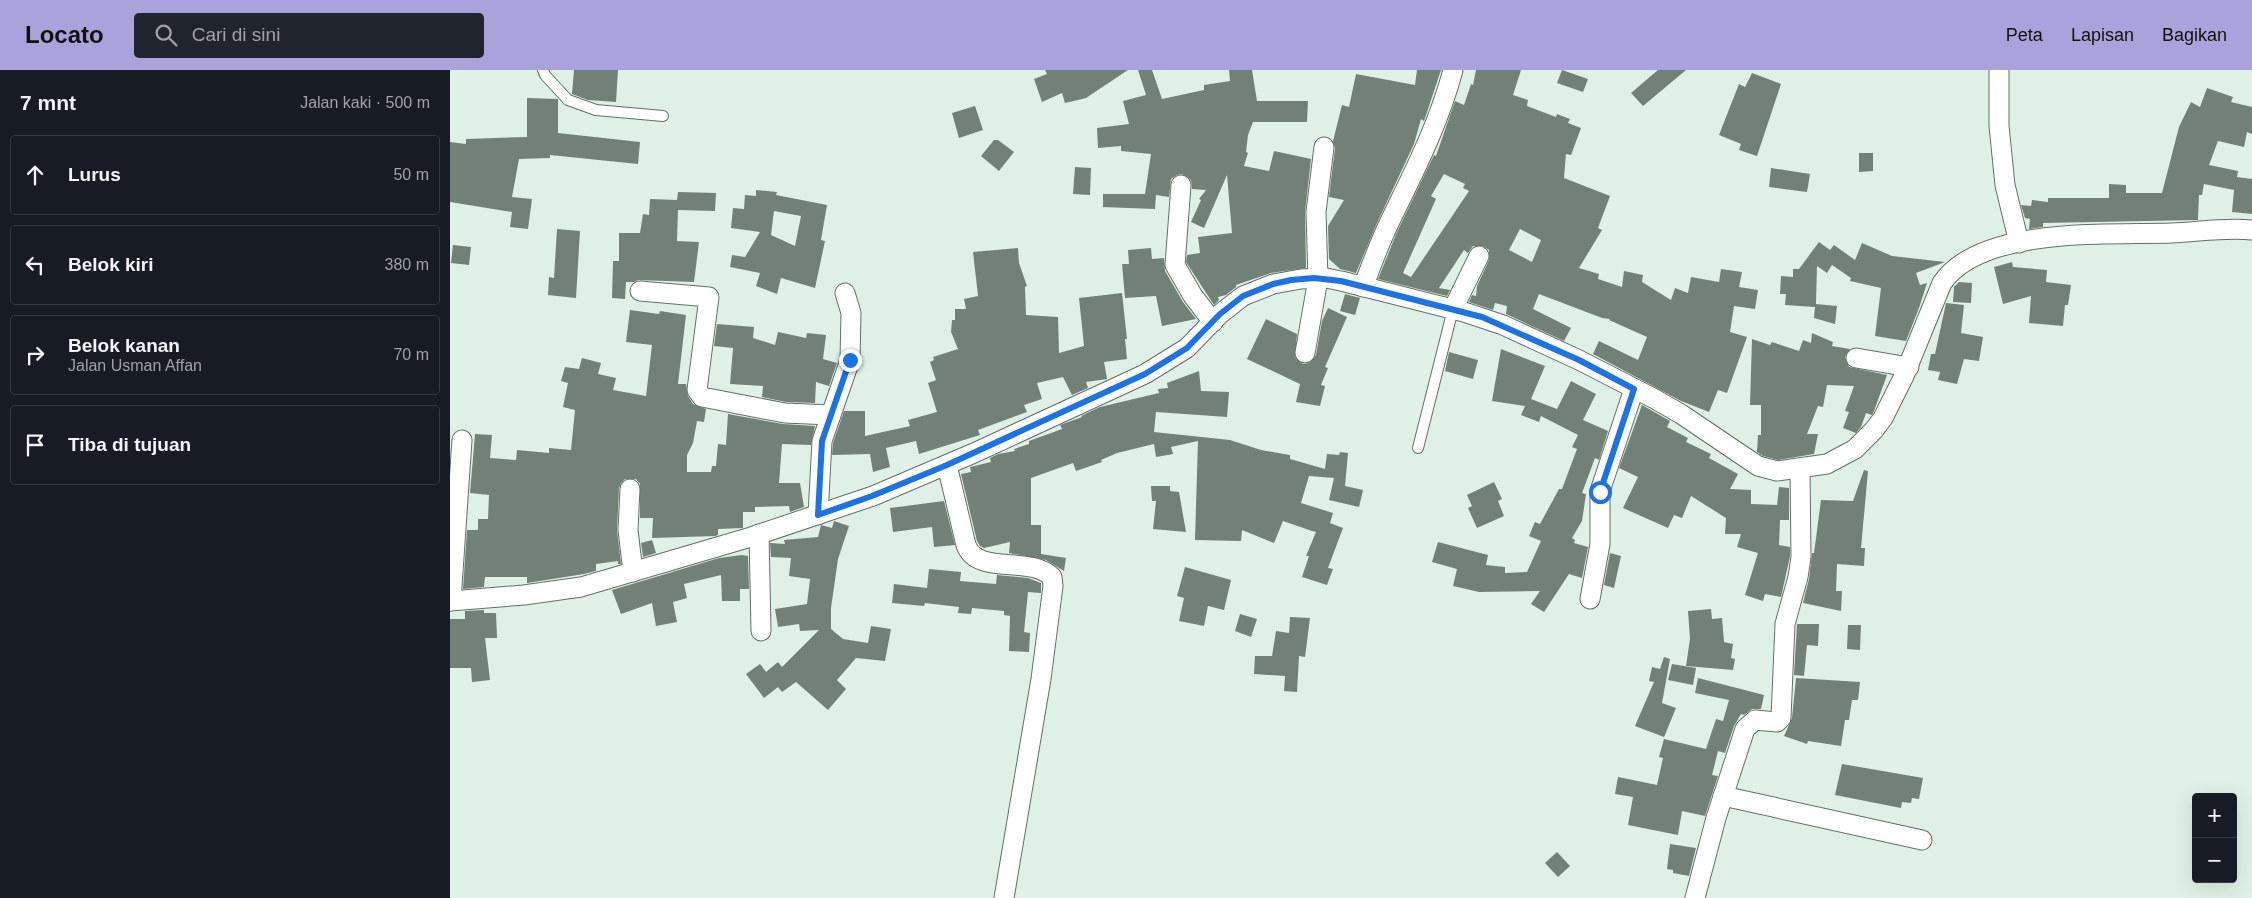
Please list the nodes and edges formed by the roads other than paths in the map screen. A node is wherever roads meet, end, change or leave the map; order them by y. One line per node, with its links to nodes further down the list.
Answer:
1 (543, 70): 4 (lane)
2 (1453, 70): 11 (street)
3 (1999, 70): 8 (street)
4 (663, 116)
5 (1324, 147): 10 (street)
6 (1181, 186): 15 (street)
7 (2252, 230): 8 (street)
8 (2019, 242): 18 (street)
9 (1479, 256): 14 (street)
10 (1318, 279): 11 (street); 15 (street); 16 (street)
11 (1363, 287): 14 (street)
12 (640, 291): 20 (street)
13 (845, 293): 20 (street)
14 (1453, 310): 19 (street); 22 (lane)
15 (1213, 322): 23 (street)
16 (1305, 353)
17 (1856, 358): 18 (street)
18 (1908, 367): 24 (street)
19 (1634, 389): 24 (street); 29 (street)
20 (831, 414): 26 (street)
21 (462, 440): 30 (street)
22 (1418, 448)
23 (947, 465): 26 (street); 34 (street)
24 (1800, 469): 32 (street)
25 (630, 489): 28 (street)
26 (818, 515): 27 (street)
27 (759, 534): 28 (street); 31 (street)
28 (633, 572): 30 (street)
29 (1590, 599)
30 (451, 601)
31 (761, 631)
32 (1723, 796): 33 (street); 35 (street)
33 (1922, 840)
34 (1004, 898)
35 (1695, 898)

